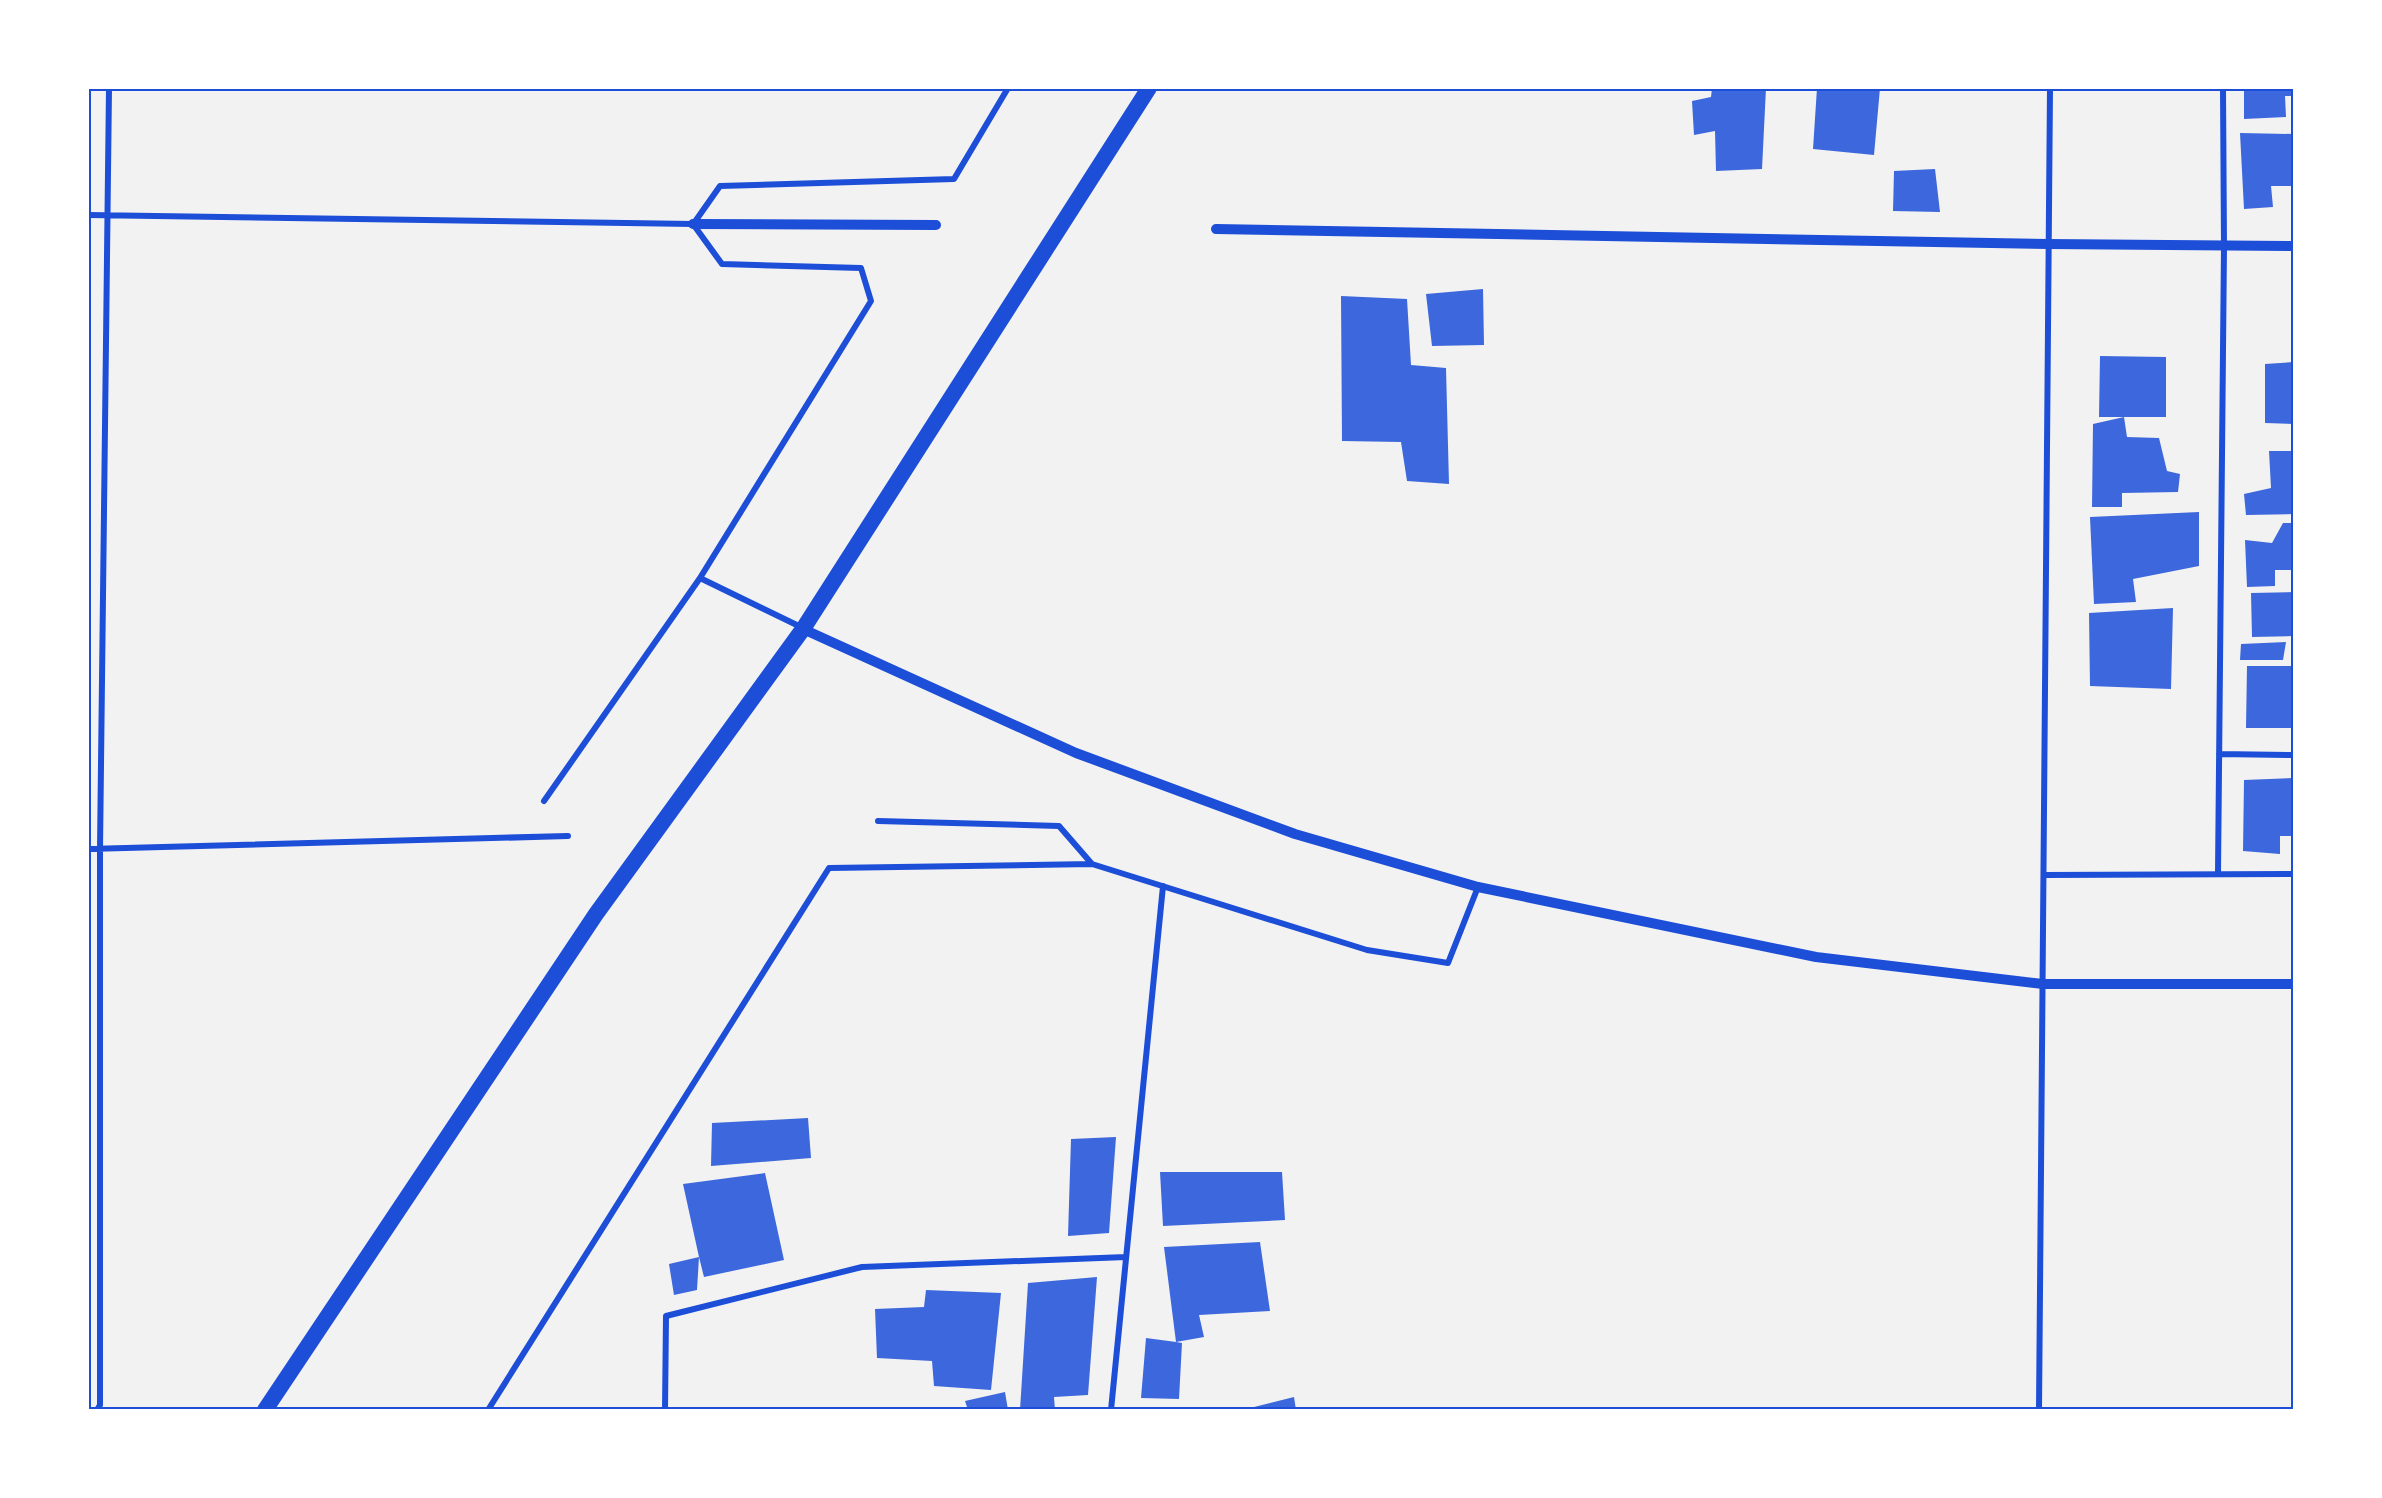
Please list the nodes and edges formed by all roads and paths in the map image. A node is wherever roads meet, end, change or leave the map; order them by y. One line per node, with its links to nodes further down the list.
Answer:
1 (109, 88): 7 (street)
2 (1008, 88): 8 (street)
3 (1149, 88): 15 (highway)
4 (2050, 88): 11 (street)
5 (2223, 88): 12 (street)
6 (88, 215): 7 (street)
7 (108, 215): 8 (street); 22 (street)
8 (693, 224): 9 (street); 14 (street)
9 (936, 225)
10 (1216, 229): 11 (street)
11 (2048, 244): 12 (street); 26 (street)
12 (2224, 246): 13 (street); 16 (street)
13 (2294, 246)
14 (700, 578): 15 (street); 18 (street)
15 (803, 629): 28 (street); 33 (highway)
16 (2219, 754): 17 (street); 24 (street)
17 (2294, 754)
18 (543, 801)
19 (878, 821): 23 (street)
20 (568, 836): 22 (street)
21 (88, 849): 22 (street)
22 (100, 849): 32 (street)
23 (1092, 864): 27 (street); 34 (street)
24 (2218, 873): 25 (street); 26 (street)
25 (2294, 874)
26 (2044, 875): 29 (street)
27 (1163, 886): 28 (street); 31 (street)
28 (1478, 887): 29 (street)
29 (2043, 984): 30 (street); 37 (street)
30 (2294, 984)
31 (1126, 1257): 35 (street); 36 (street)
32 (97, 1410)
33 (265, 1410)
34 (488, 1410)
35 (665, 1410)
36 (1111, 1410)
37 (2039, 1410)

